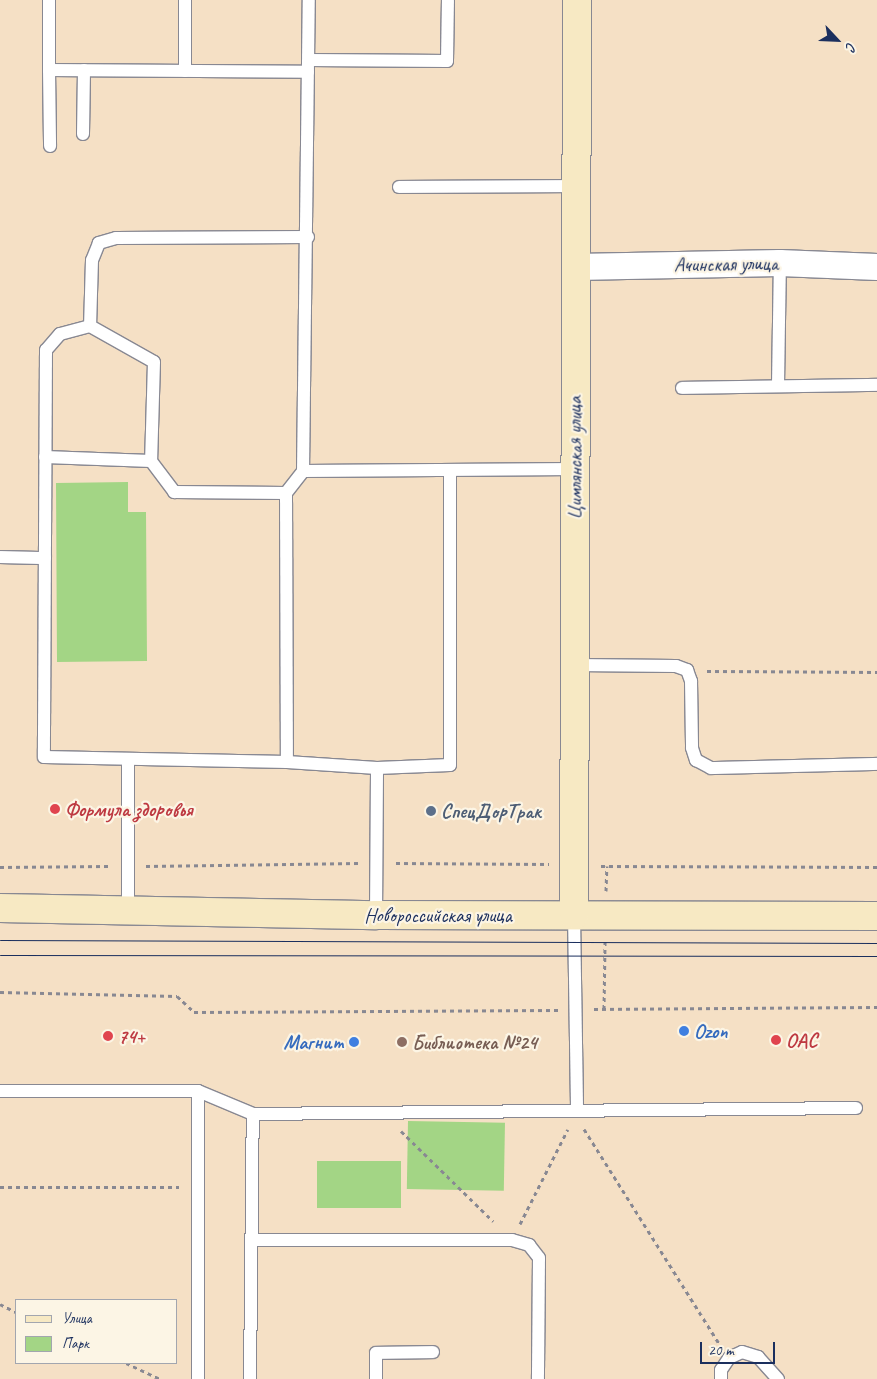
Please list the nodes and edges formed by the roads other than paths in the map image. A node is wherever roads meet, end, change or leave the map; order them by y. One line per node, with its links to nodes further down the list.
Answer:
1 (49, 0): 7 (lane)
2 (185, 0): 9 (lane)
3 (309, 0): 6 (lane)
4 (448, 0): 6 (lane)
5 (577, 0): 12 (street, Цимлянская улица)
6 (308, 66): 9 (lane); 14 (lane)
7 (49, 70): 8 (lane); 11 (lane)
8 (84, 70): 9 (lane); 10 (lane)
9 (185, 71)
10 (83, 134)
11 (50, 146)
12 (576, 186): 13 (lane); 16 (street, Цимлянская улица)
13 (399, 187)
14 (308, 237): 18 (lane); 25 (lane)
15 (780, 263): 16 (street, Ачинская улица); 17 (street, Ачинская улица); 19 (lane)
16 (576, 266): 24 (street, Цимлянская улица)
17 (877, 267)
18 (90, 326): 22 (lane); 23 (lane)
19 (778, 385): 20 (lane); 21 (lane)
20 (877, 385)
21 (682, 388)
22 (45, 457): 23 (lane); 29 (lane)
23 (151, 461): 27 (lane)
24 (575, 469): 26 (lane); 30 (street, Цимлянская улица)
25 (302, 470): 26 (lane); 27 (lane)
26 (450, 472): 34 (lane)
27 (286, 493): 32 (lane)
28 (0, 557): 29 (lane)
29 (45, 558): 31 (lane)
30 (575, 665): 33 (lane); 38 (street, Цимлянская улица)
31 (128, 761): 32 (lane); 36 (lane)
32 (287, 762): 34 (lane)
33 (877, 764)
34 (377, 768): 37 (lane)
35 (0, 908): 36 (street, Новороссийская улица)
36 (128, 910): 37 (street, Новороссийская улица)
37 (376, 915): 38 (street, Новороссийская улица)
38 (574, 915): 39 (street, Новороссийская улица); 43 (lane)
39 (877, 916)
40 (0, 1091): 41 (lane)
41 (198, 1091): 44 (lane); 47 (lane)
42 (856, 1108): 43 (lane)
43 (577, 1111): 44 (lane)
44 (253, 1114): 45 (lane)
45 (251, 1240): 48 (lane); 50 (lane)
46 (433, 1352): 49 (lane)
47 (198, 1379)
48 (250, 1379)
49 (376, 1379)
50 (538, 1379)
51 (721, 1379): 52 (lane)
52 (778, 1379)

